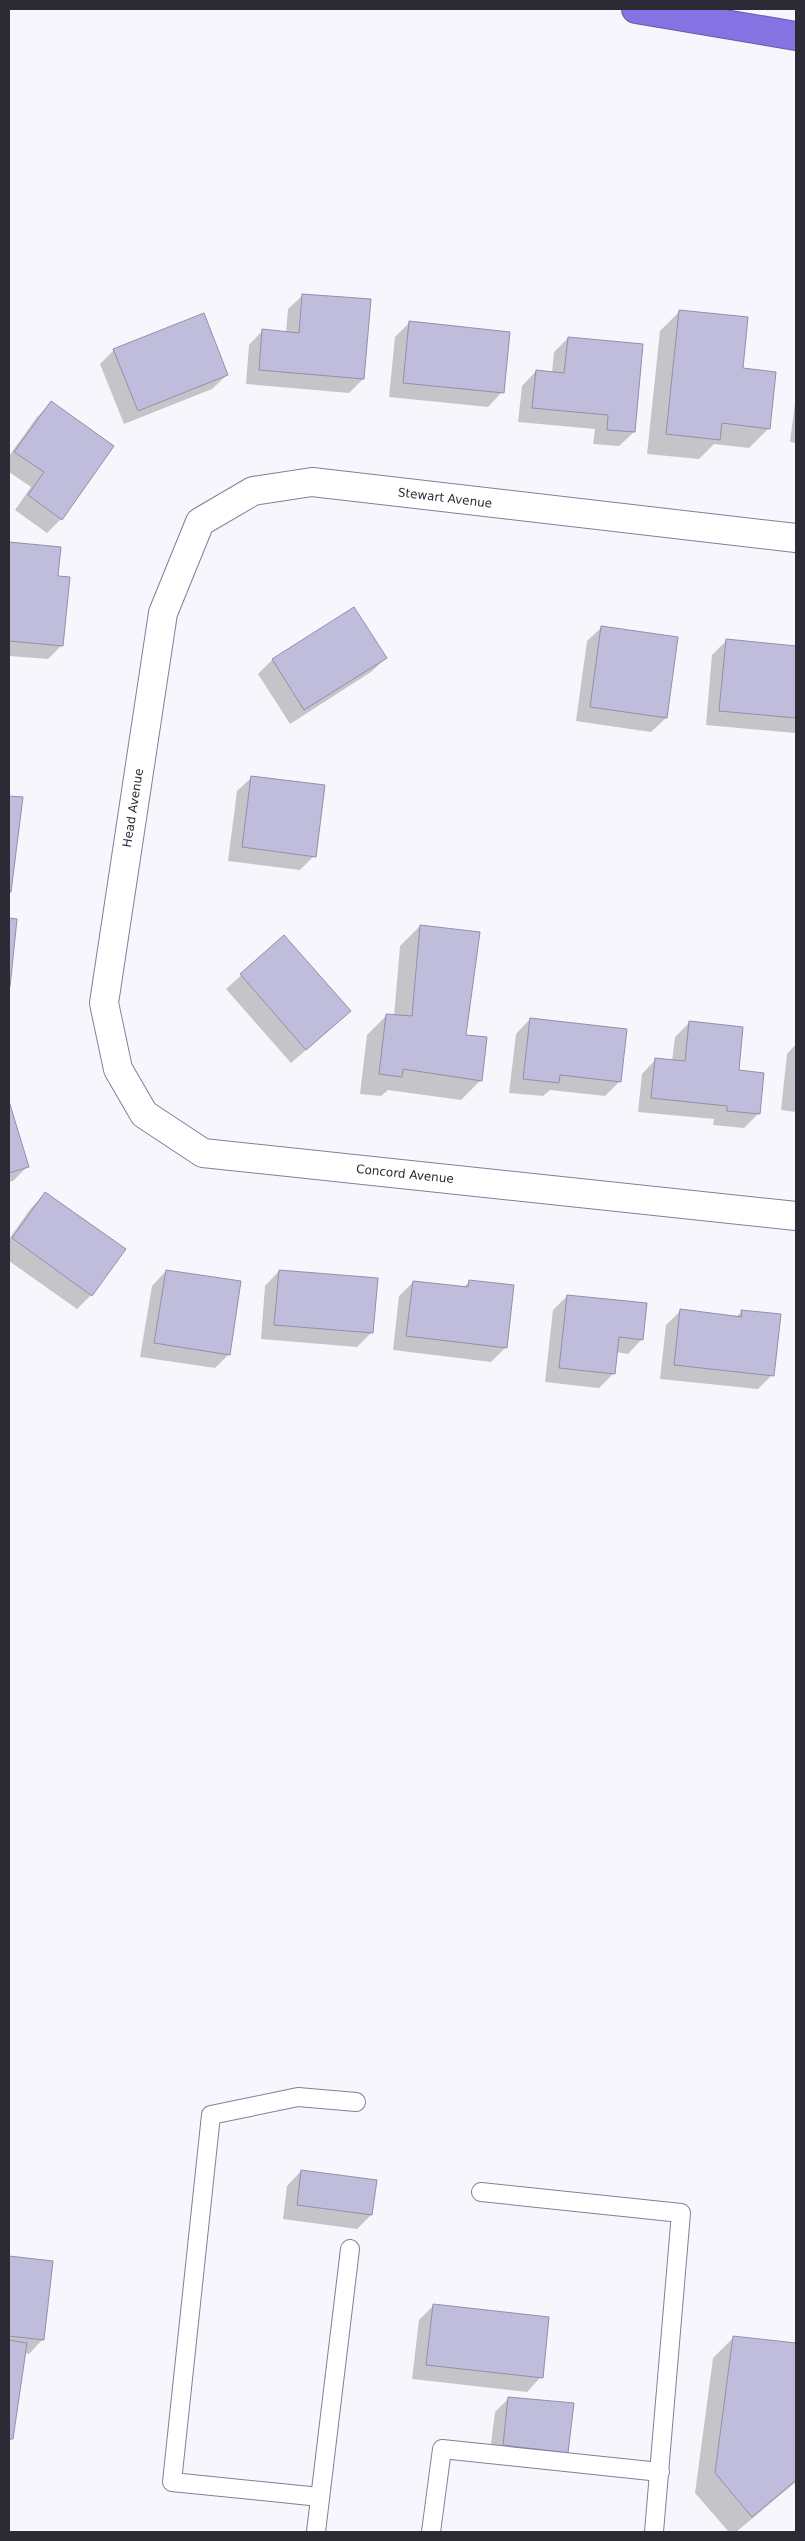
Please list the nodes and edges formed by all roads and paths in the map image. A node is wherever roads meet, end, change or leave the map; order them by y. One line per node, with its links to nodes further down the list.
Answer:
1 (636, 9): 2 (highway)
2 (796, 36)
3 (796, 538): 4 (street, Stewart Avenue)
4 (163, 613): 5 (street, Head Avenue)
5 (104, 1003): 6 (street, Concord Avenue)
6 (796, 1216)
7 (356, 2102): 11 (lane)
8 (482, 2192): 10 (lane)
9 (350, 2249): 11 (lane)
10 (660, 2472): 13 (lane); 14 (lane)
11 (320, 2497): 12 (lane)
12 (316, 2532)
13 (431, 2532)
14 (654, 2532)

